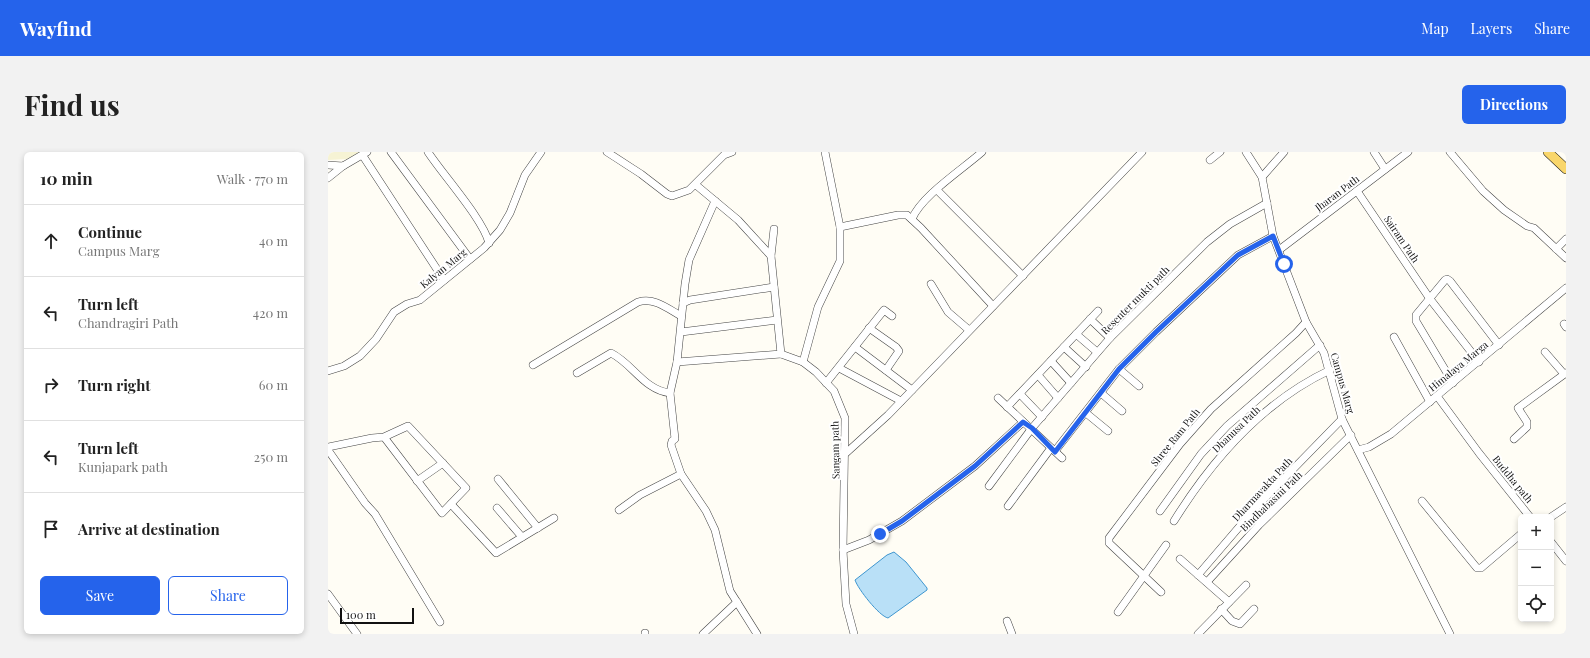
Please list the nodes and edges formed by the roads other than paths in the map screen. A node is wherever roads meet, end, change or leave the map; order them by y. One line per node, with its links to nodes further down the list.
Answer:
1 (391, 152): 40 (street)
2 (428, 152): 35 (street)
3 (541, 152): 35 (street, Kalyan Marg)
4 (607, 152): 25 (street)
5 (732, 152): 17 (street)
6 (825, 152): 31 (street)
7 (982, 152): 26 (street)
8 (1142, 152): 41 (street)
9 (1220, 152): 18 (street)
10 (1246, 152): 23 (street, Campus Marg)
11 (1284, 152): 23 (street)
12 (1374, 152): 22 (street)
13 (1408, 152): 22 (street, Jharan Path)
14 (1450, 152): 36 (street)
15 (1548, 152): 21 (main road)
16 (365, 154): 20 (street); 42 (street)
17 (722, 154): 25 (street)
18 (1210, 160)
19 (328, 165): 20 (street)
20 (343, 166): 24 (street)
21 (1566, 168)
22 (1385, 169): 27 (street, Jharan Path)
23 (1262, 177): 29 (street, Campus Marg)
24 (328, 178)
25 (696, 185): 28 (street)
26 (937, 190): 30 (street); 41 (street)
27 (1357, 191): 37 (street, Jharan Path); 46 (street, Sairam Path)
28 (715, 201): 38 (street); 47 (street)
29 (1267, 203): 33 (street, Campus Marg); 60 (street, Resenter mukti path)
30 (912, 219): 31 (street); 48 (street)
31 (840, 227): 70 (street)
32 (774, 229): 38 (street)
33 (1273, 236): 37 (street, Campus Marg); 75 (street)
34 (1566, 239): 36 (street)
35 (489, 243): 40 (street, Kalyan Marg)
36 (1556, 249): 39 (street)
37 (1279, 250): 54 (street, Campus Marg)
38 (771, 256): 44 (street)
39 (1566, 258)
40 (470, 259): 42 (street, Kalyan Marg)
41 (1023, 276): 48 (street)
42 (444, 280): 78 (street, Kalyan Marg)
43 (931, 284): 56 (street)
44 (774, 287): 47 (street); 53 (street)
45 (1566, 288): 62 (street, Himalaya Marga)
46 (1430, 298): 62 (street); 71 (street, Sairam Path); 84 (street)
47 (683, 303): 50 (street)
48 (993, 306): 56 (street)
49 (1098, 311): 52 (street)
50 (681, 316): 57 (street); 72 (street)
51 (892, 316): 55 (street)
52 (1090, 319): 58 (street); 60 (street)
53 (777, 320): 57 (street); 67 (street)
54 (1306, 322): 61 (street, Campus Marg); 137 (street, Shree Ram Path)
55 (869, 328): 63 (street); 76 (street)
56 (969, 330): 86 (street)
57 (681, 332): 69 (street)
58 (1076, 334): 64 (street); 65 (street)
59 (1394, 337): 94 (street)
60 (1110, 338): 65 (street, Resenter mukti path)
61 (1320, 345): 77 (street, Campus Marg); 123 (street)
62 (1499, 346): 71 (street, Himalaya Marga)
63 (855, 347): 74 (street); 76 (street)
64 (1064, 347): 68 (street); 73 (street)
65 (1097, 352): 73 (street, Resenter mukti path)
66 (1545, 352): 80 (street)
67 (781, 354): 69 (street); 70 (street, Sangam path)
68 (1051, 361): 81 (street); 83 (street)
69 (677, 362): 87 (street)
70 (803, 362): 82 (street, Sangam path)
71 (1479, 362): 84 (street, Himalaya Marga)
72 (533, 365)
73 (1086, 367): 83 (street, Resenter mukti path)
74 (839, 368): 82 (street); 93 (street)
75 (1119, 369): 85 (street); 88 (street)
76 (886, 370): 86 (street)
77 (1330, 370): 99 (street, Campus Marg); 127 (street, Dhanusa Path)
78 (328, 371)
79 (577, 373): 87 (street)
80 (1565, 374): 105 (street)
81 (1038, 375): 89 (street); 92 (street)
82 (826, 383): 110 (street, Sangam path)
83 (1072, 383): 92 (street, Resenter mukti path)
84 (1454, 383): 90 (street, Himalaya Marga)
85 (1139, 386)
86 (912, 390): 93 (street)
87 (670, 393): 113 (street)
88 (1101, 393): 96 (street); 97 (street)
89 (1020, 394): 95 (street); 98 (street)
90 (1437, 396): 94 (street, Himalaya Marga); 124 (street, Buddha path)
91 (998, 398): 95 (street)
92 (1058, 398): 98 (street, Resenter mukti path)
93 (901, 401): 110 (street)
94 (1430, 402): 109 (street, Himalaya Marga)
95 (1008, 407): 100 (street)
96 (1122, 411)
97 (1086, 413): 102 (street); 108 (street)
98 (1042, 417): 101 (street, Resenter mukti path)
99 (1342, 419): 103 (street, Campus Marg); 136 (street, Dharmavakta Path)
100 (1023, 422): 101 (street); 133 (street)
101 (1032, 428): 108 (street); 116 (street, Resenter mukti path)
102 (1108, 432)
103 (1351, 436): 109 (street, Campus Marg); 138 (street, Bindhabasini Path)
104 (384, 437): 106 (street); 112 (street); 115 (street)
105 (1514, 439)
106 (328, 447)
107 (328, 450): 148 (street)
108 (1053, 450): 111 (street); 119 (street)
109 (1358, 450): 155 (street, Campus Marg)
110 (846, 453): 133 (street, Sangam path)
111 (1062, 458)
112 (443, 463): 115 (street); 118 (street)
113 (681, 474): 122 (street); 142 (street)
114 (498, 479): 128 (street)
115 (417, 481): 118 (street)
116 (989, 486)
117 (1422, 501): 130 (street)
118 (450, 504): 129 (street)
119 (1008, 506)
120 (1566, 506): 125 (street)
121 (497, 508): 129 (street)
122 (619, 510)
123 (1160, 511)
124 (1528, 514)
125 (1554, 515)
126 (554, 518): 128 (street)
127 (1174, 521)
128 (538, 528): 129 (street)
129 (522, 537)
130 (1518, 537)
131 (1166, 545): 137 (street)
132 (1554, 546): 135 (street)
133 (843, 550): 152 (street, Sangam path)
134 (1180, 559): 136 (street)
135 (1566, 561)
136 (1198, 575): 138 (street)
137 (1144, 577): 140 (street, Shree Ram Path); 146 (street)
138 (1206, 582): 143 (street)
139 (1246, 585): 143 (street)
140 (1160, 592)
141 (328, 594): 149 (street)
142 (737, 602): 150 (street); 151 (street)
143 (1228, 602): 145 (street)
144 (1254, 609): 145 (street)
145 (1221, 610): 154 (street)
146 (1118, 612)
147 (1007, 621): 153 (street)
148 (440, 622)
149 (357, 634)
150 (703, 634)
151 (757, 634)
152 (854, 634)
153 (1012, 634)
154 (1198, 634)
155 (1450, 634)

